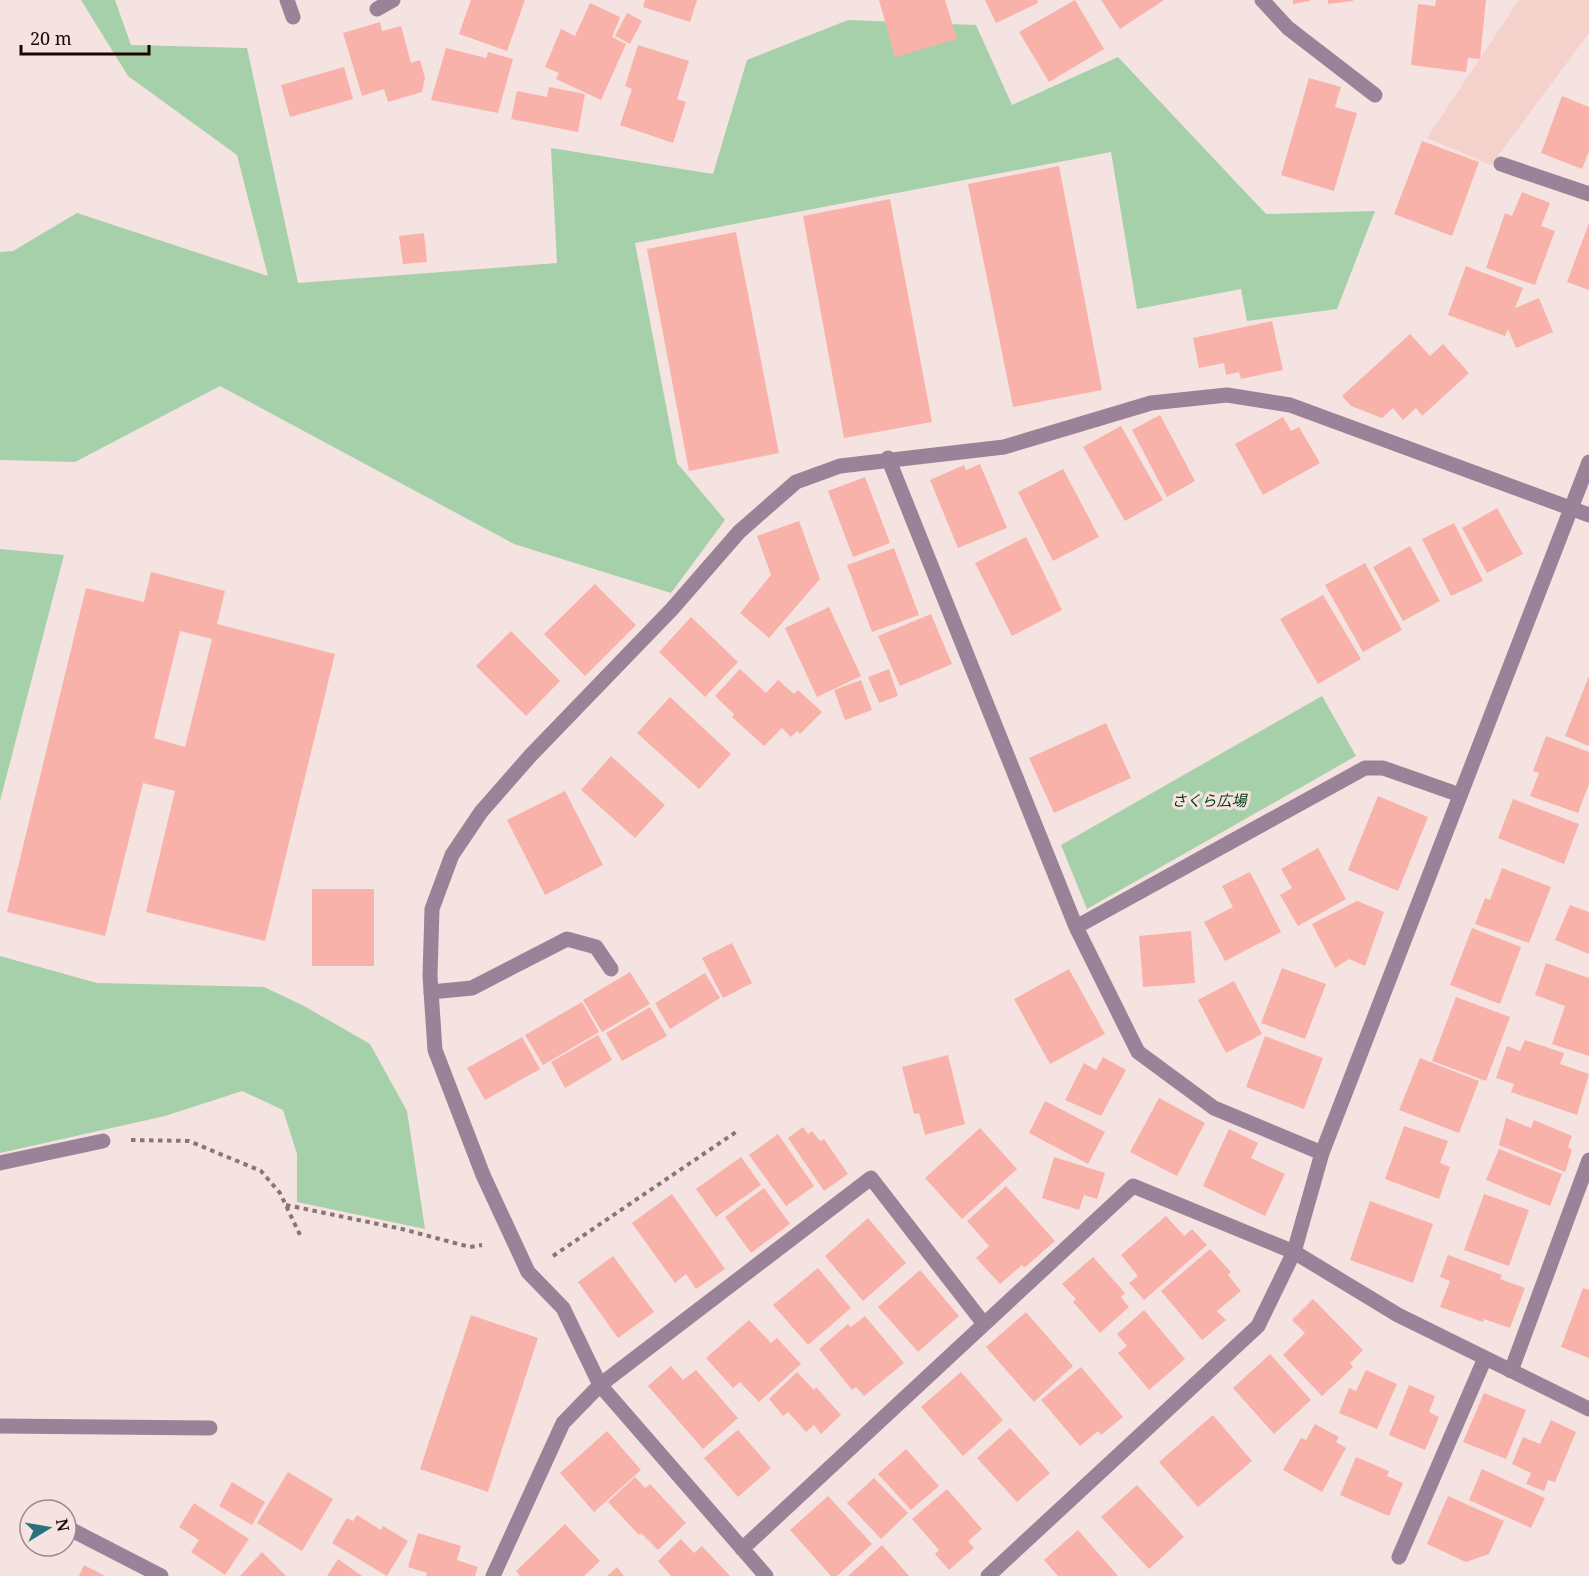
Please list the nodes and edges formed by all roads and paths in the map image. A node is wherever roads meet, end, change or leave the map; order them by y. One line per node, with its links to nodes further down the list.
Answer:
1 (287, 0): 5 (street)
2 (393, 0): 4 (street)
3 (1262, 0): 6 (street)
4 (377, 9)
5 (293, 17)
6 (1375, 95)
7 (1501, 164): 8 (street)
8 (1589, 194)
9 (888, 458): 11 (street); 14 (street); 16 (street)
10 (1589, 462): 11 (street)
11 (1571, 509): 12 (street); 13 (street)
12 (1589, 515)
13 (1460, 795): 14 (street); 19 (street)
14 (1076, 927): 19 (street)
15 (610, 969): 16 (street)
16 (431, 992): 24 (street)
17 (736, 1132): 26 (path)
18 (103, 1141): 21 (street); 22 (path)
19 (1322, 1153): 25 (street)
20 (1589, 1160): 29 (street)
21 (0, 1163)
22 (286, 1205): 23 (path); 24 (path)
23 (300, 1235)
24 (513, 1239): 26 (street)
25 (1294, 1252): 27 (street); 28 (street); 40 (street)
26 (528, 1272): 30 (street)
27 (984, 1324): 30 (street); 35 (street)
28 (1485, 1358): 29 (street); 36 (street)
29 (1511, 1371): 31 (street)
30 (600, 1385): 35 (street); 38 (street)
31 (1589, 1409)
32 (0, 1426): 33 (street)
33 (210, 1428)
34 (78, 1533): 37 (street)
35 (742, 1549): 39 (street)
36 (1399, 1557)
37 (161, 1576)
38 (493, 1576)
39 (766, 1576)
40 (988, 1576)

